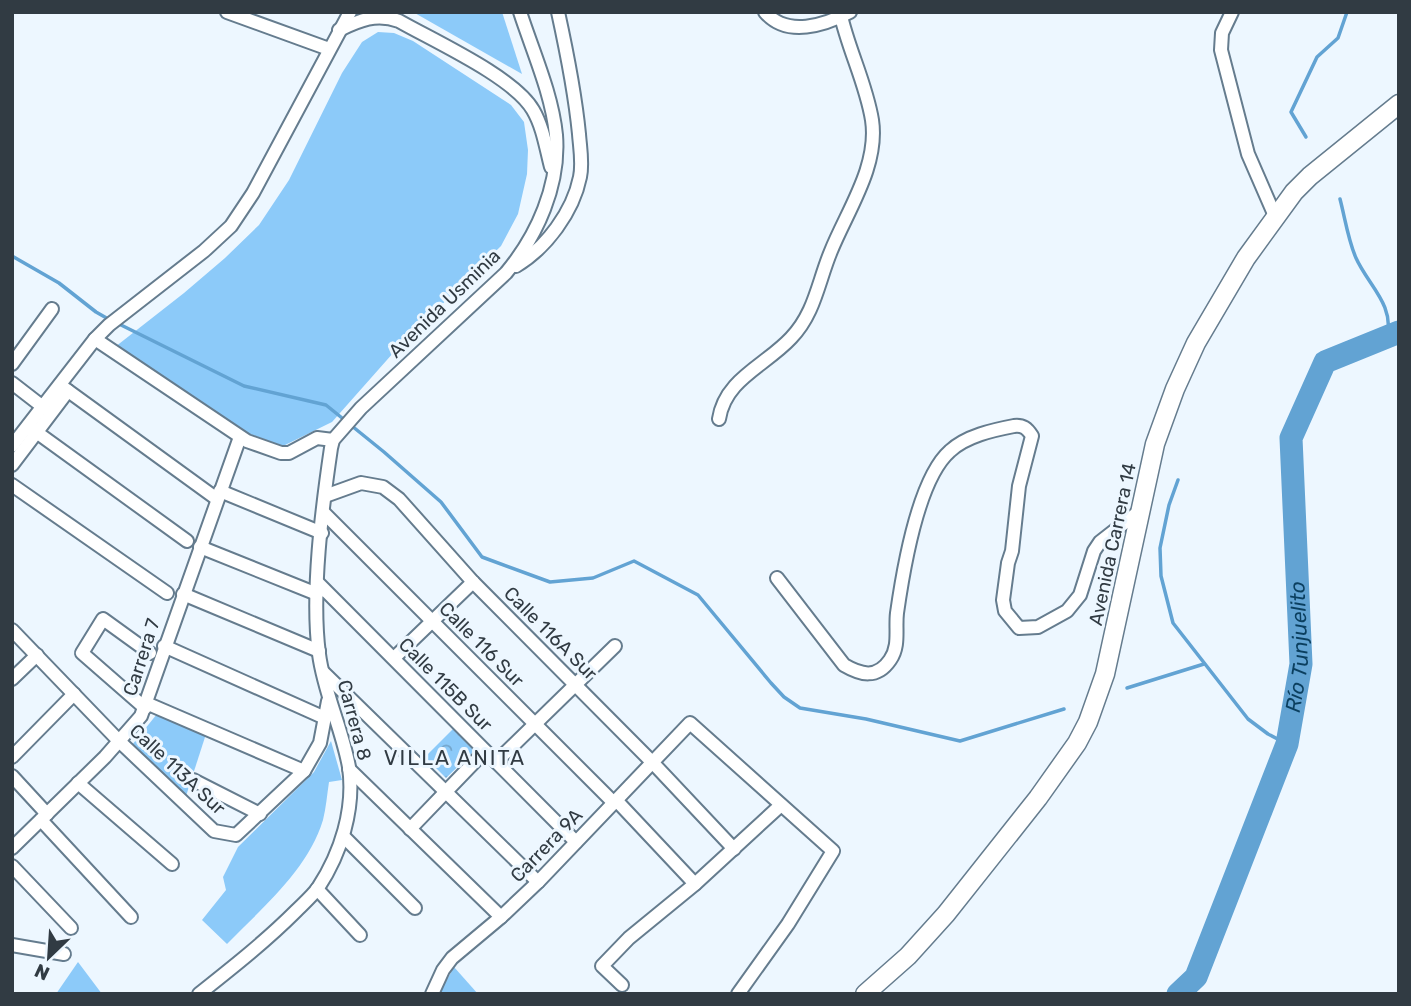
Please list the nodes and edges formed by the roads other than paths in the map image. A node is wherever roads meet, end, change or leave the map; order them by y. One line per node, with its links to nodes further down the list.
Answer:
1 (227, 12): 9 (street)
2 (349, 12): 8 (street)
3 (520, 12): 11 (street, Avenida Usminia)
4 (558, 12): 13 (street)
5 (765, 12): 7 (street)
6 (1232, 12): 12 (street)
7 (844, 14): 20 (street)
8 (339, 30): 9 (street); 11 (street)
9 (330, 49): 15 (street)
10 (1399, 104): 12 (main road, Avenida Carrera 14)
11 (553, 174): 13 (street, Avenida Usminia)
12 (1275, 216): 29 (main road, Avenida Carrera 14)
13 (506, 272): 23 (street, Avenida Usminia)
14 (52, 309): 16 (street)
15 (95, 339): 18 (street); 22 (street)
16 (12, 364)
17 (12, 383): 19 (street)
18 (64, 388): 19 (street); 21 (street); 27 (street)
19 (43, 407): 21 (street)
20 (719, 419)
21 (32, 429): 24 (street); 25 (street); 32 (street)
22 (240, 437): 23 (street); 27 (street, Carrera 7)
23 (332, 440): 28 (street, Carrera 8)
24 (12, 446)
25 (12, 465)
26 (12, 485): 37 (street)
27 (219, 495): 31 (street); 33 (street, Carrera 7)
28 (325, 496): 30 (street, Carrera 8); 35 (street, Calle 116A Sur)
29 (1141, 510): 34 (street); 91 (main road, Avenida Carrera 14)
30 (324, 513): 31 (street, Carrera 8); 39 (street, Calle 116 Sur)
31 (322, 533): 36 (street, Carrera 8)
32 (187, 541)
33 (200, 547): 36 (street, Calle 115B Sur); 38 (street, Carrera 7)
34 (777, 578)
35 (472, 582): 39 (street); 49 (street, Calle 116A Sur)
36 (317, 588): 43 (street, Carrera 8); 46 (street, Calle 115B Sur)
37 (167, 593)
38 (183, 594): 41 (street, Carrera 7); 43 (street)
39 (431, 621): 46 (street); 54 (street, Calle 116 Sur)
40 (12, 630): 45 (street, Calle 113A Sur)
41 (164, 646): 52 (street, Carrera 7); 53 (street)
42 (615, 646): 49 (street)
43 (319, 651): 47 (street, Carrera 8)
44 (150, 653): 52 (street)
45 (37, 656): 48 (street); 50 (street, Calle 113A Sur)
46 (394, 658): 56 (street, Calle 115B Sur)
47 (323, 672): 51 (street, Carrera 8); 65 (street)
48 (12, 679)
49 (575, 685): 54 (street); 59 (street, Calle 116A Sur)
50 (74, 694): 55 (street, Calle 113A Sur); 57 (street)
51 (329, 698): 53 (street); 60 (street, Carrera 8)
52 (146, 705): 55 (street, Carrera 7); 61 (street)
53 (325, 718): 61 (street)
54 (535, 724): 58 (street); 66 (street, Calle 116 Sur)
55 (120, 741): 64 (street, Carrera 7); 68 (street, Calle 113A Sur)
56 (485, 751): 58 (street, Calle 115B Sur); 65 (street)
57 (12, 757)
58 (496, 762): 72 (street, Calle 115B Sur)
59 (652, 762): 66 (street, Carrera 9A); 67 (street, Carrera 9A); 74 (street, Calle 116A Sur)
60 (349, 769): 70 (street); 71 (street, Carrera 8)
61 (304, 771): 68 (street)
62 (12, 776): 69 (street)
63 (193, 780): 68 (street)
64 (78, 783): 69 (street, Carrera 7); 75 (street)
65 (446, 792): 70 (street); 77 (street)
66 (615, 801): 72 (street, Carrera 9A); 78 (street, Calle 116 Sur)
67 (781, 805): 74 (street); 90 (street)
68 (260, 814)
69 (44, 817): 73 (street, Carrera 7); 81 (street)
70 (410, 829): 82 (street)
71 (344, 837): 79 (street, Carrera 8); 80 (street)
72 (576, 842): 77 (street, Carrera 9A)
73 (12, 848)
74 (734, 849): 78 (street)
75 (172, 864)
76 (12, 866): 83 (street)
77 (538, 882): 82 (street, Carrera 9A)
78 (695, 884): 87 (street)
79 (317, 889): 84 (street); 88 (street, Carrera 8)
80 (415, 908)
81 (131, 917)
82 (501, 917): 89 (street, Carrera 9A)
83 (71, 928)
84 (360, 935)
85 (12, 945): 86 (street)
86 (64, 954)
87 (622, 985)
88 (199, 994)
89 (432, 994)
90 (738, 994)
91 (865, 994)

